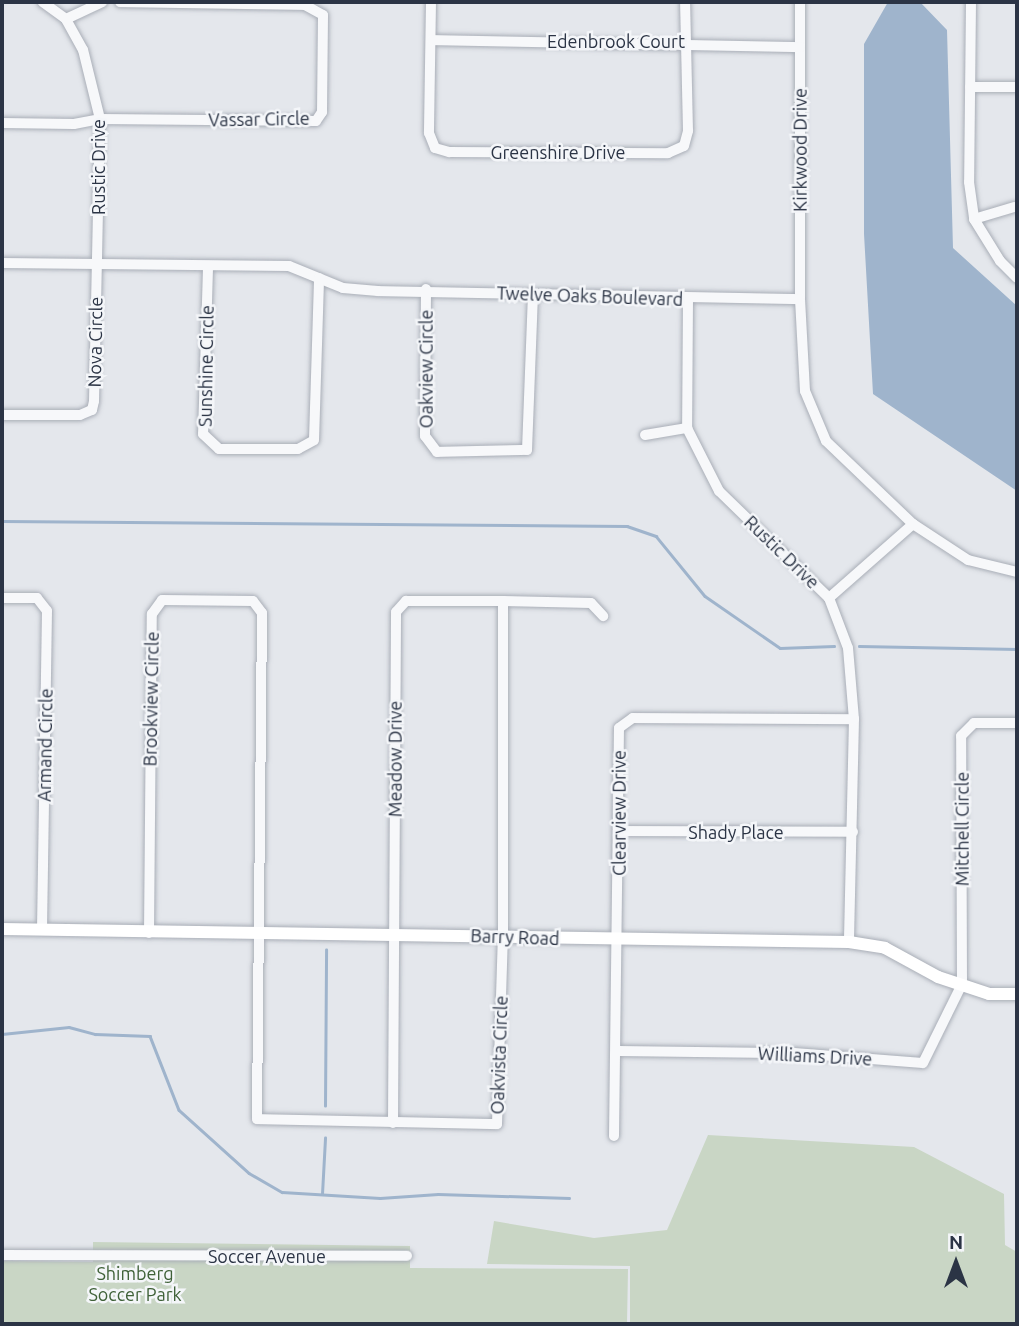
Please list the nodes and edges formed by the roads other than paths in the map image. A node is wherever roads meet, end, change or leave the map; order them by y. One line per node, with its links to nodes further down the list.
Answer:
1 (43, 2): 8 (street, Rustic Drive)
2 (102, 2): 8 (street)
3 (120, 2): 14 (street, Vassar Circle)
4 (431, 2): 9 (street, Greenshire Drive)
5 (685, 2): 10 (street, Greenshire Drive)
6 (800, 2): 11 (street, Kirkwood Drive)
7 (971, 2): 12 (street)
8 (66, 19): 14 (street, Rustic Drive)
9 (432, 40): 10 (street, Edenbrook Court); 10 (street, Greenshire Drive)
10 (687, 42): 11 (street, Edenbrook Court)
11 (800, 47): 26 (street, Kirkwood Drive)
12 (970, 87): 13 (street); 17 (street)
13 (1017, 87)
14 (100, 119): 15 (street); 19 (street, Rustic Drive)
15 (2, 123)
16 (1014, 207): 17 (street)
17 (974, 219): 22 (street)
18 (2, 263): 19 (street, Twelve Oaks Boulevard)
19 (96, 266): 20 (street, Twelve Oaks Boulevard); 27 (street, Nova Circle)
20 (208, 268): 21 (street, Twelve Oaks Boulevard); 21 (street, Sunshine Circle)
21 (319, 278): 23 (street, Twelve Oaks Boulevard)
22 (1017, 278)
23 (426, 289): 24 (street, Twelve Oaks Boulevard); 24 (street, Oakview Circle)
24 (533, 296): 25 (street, Twelve Oaks Boulevard)
25 (688, 299): 26 (street, Twelve Oaks Boulevard); 28 (street, Rustic Drive)
26 (800, 299): 30 (street)
27 (2, 415)
28 (687, 428): 29 (street); 33 (street, Rustic Drive)
29 (645, 435)
30 (913, 524): 31 (street); 33 (street)
31 (1017, 572)
32 (2, 598): 41 (street, Armand Circle)
33 (829, 598): 36 (street, Rustic Drive)
34 (503, 601): 35 (street, Meadow Drive); 44 (street, Meadow Drive); 45 (street, Oakvista Circle)
35 (603, 616)
36 (854, 719): 38 (street, Clearview Drive); 39 (street, Rustic Drive)
37 (1017, 723): 48 (street, Mitchell Circle)
38 (620, 831): 39 (street, Shady Place); 46 (street, Clearview Drive)
39 (853, 832): 47 (street, Rustic Drive)
40 (2, 929): 41 (street, Barry Road)
41 (42, 930): 42 (street, Barry Road)
42 (149, 933): 43 (street, Barry Road); 43 (street, Brookview Circle)
43 (260, 933): 44 (street, Barry Road); 51 (street, Oakvista Circle)
44 (393, 934): 45 (street, Barry Road); 51 (street, Meadow Drive)
45 (503, 936): 46 (street, Barry Road); 51 (street, Oakvista Circle)
46 (617, 941): 47 (street, Barry Road); 50 (street, Clearview Drive)
47 (849, 942): 48 (street, Barry Road)
48 (962, 984): 49 (street, Barry Road); 50 (street, Williams Drive)
49 (1017, 994)
50 (618, 1051): 52 (street, Clearview Drive)
51 (393, 1123)
52 (614, 1136)
53 (2, 1255): 54 (street, Soccer Avenue)
54 (407, 1256)

